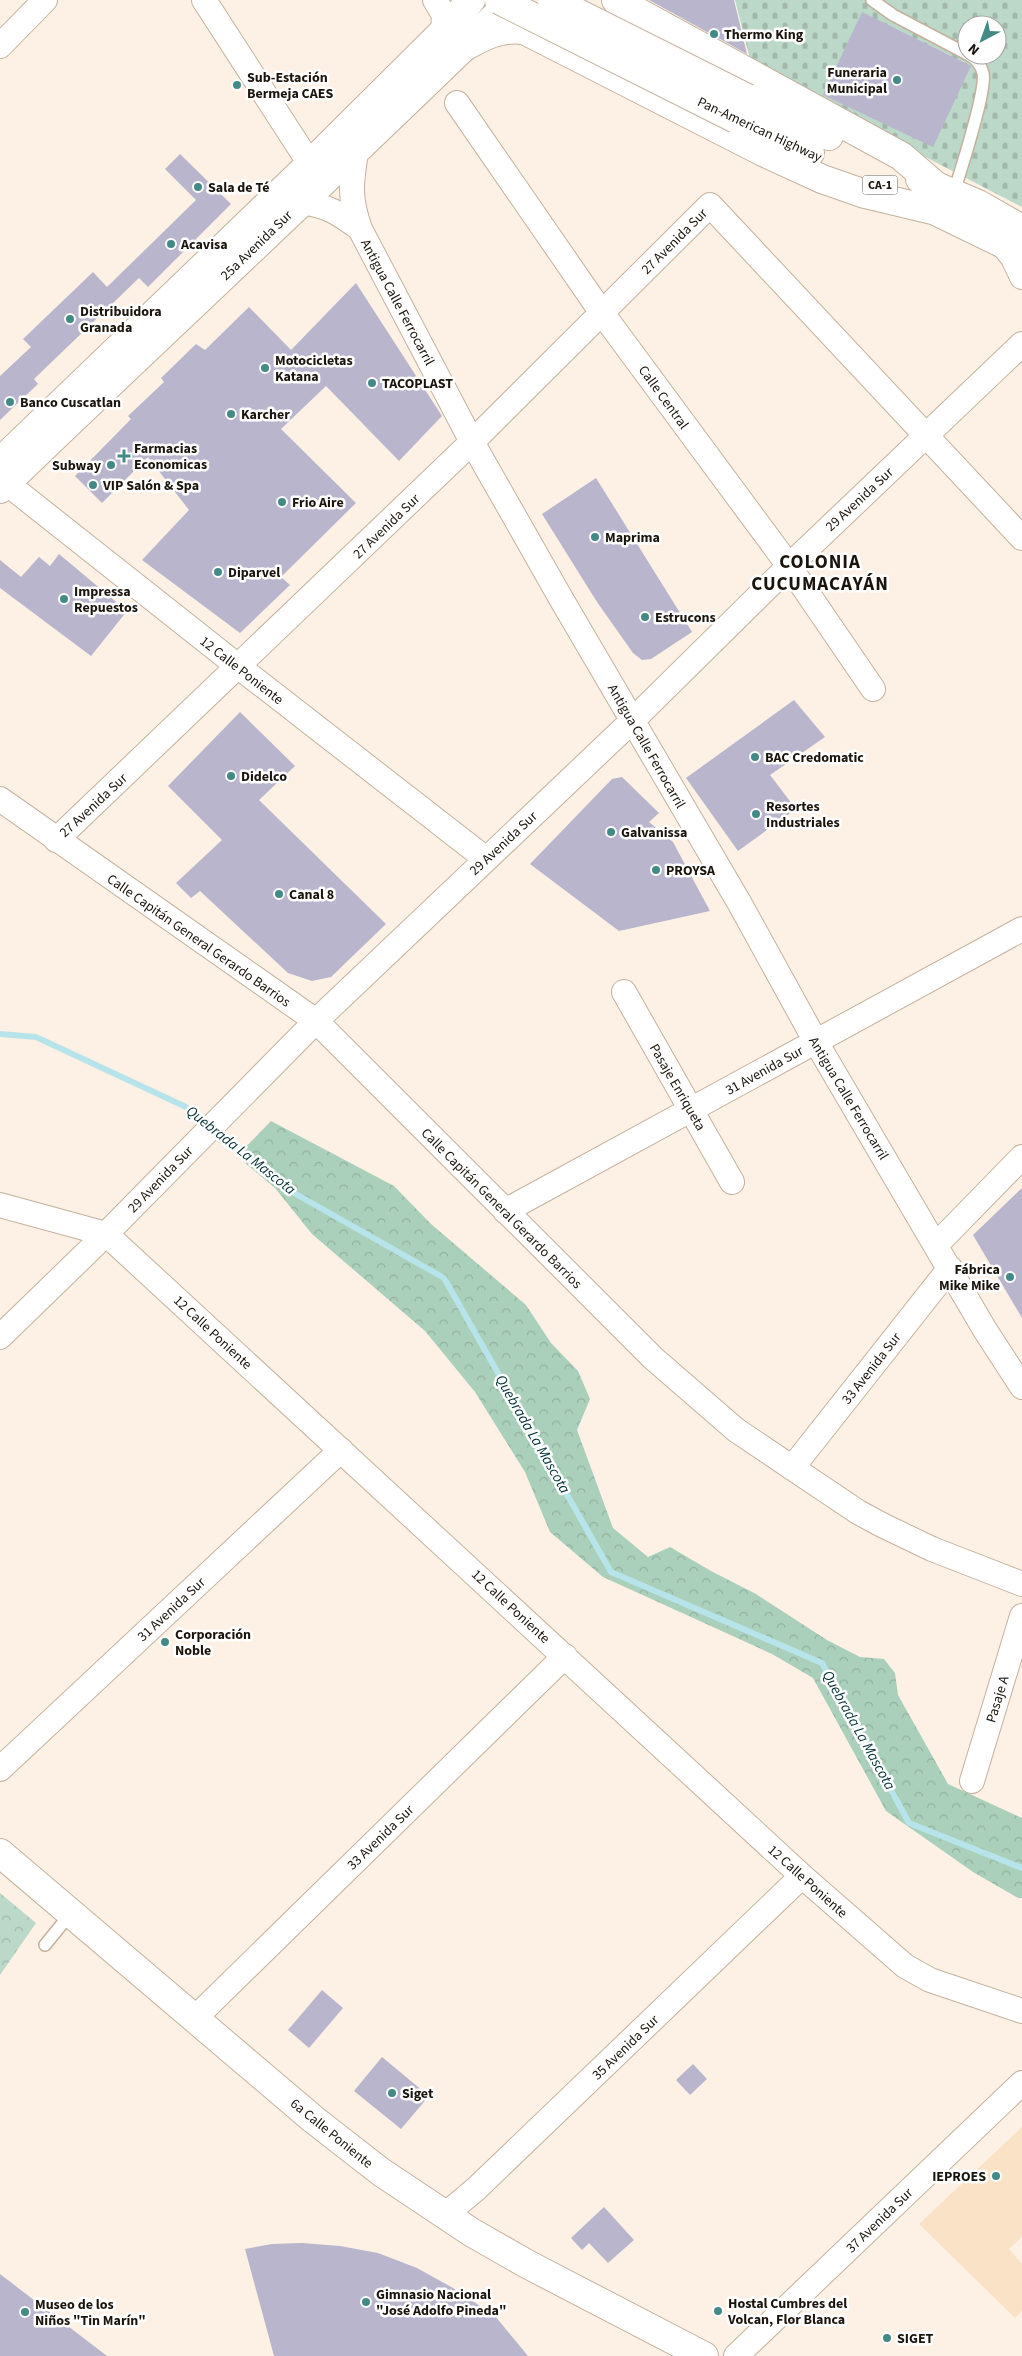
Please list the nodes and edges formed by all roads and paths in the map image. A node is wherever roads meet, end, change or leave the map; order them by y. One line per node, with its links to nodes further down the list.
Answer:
1 (45, 0): 11 (street)
2 (204, 0): 18 (street)
3 (435, 0): 10 (street)
4 (471, 0): 10 (main road, 25a Avenida Sur)
5 (499, 0): 16 (main road, Pan-American Highway / CA-1, bridge)
6 (512, 0): 10 (main road, 25a Avenida Sur)
7 (552, 0): 16 (main road, Pan-American Highway / CA-1, bridge)
8 (872, 0): 12 (lane)
9 (626, 6): 14 (main road); 19 (main road)
10 (454, 39): 14 (main road); 17 (main road, 25a Avenida Sur); 18 (main road, 25a Avenida Sur)
11 (0, 46)
12 (957, 48)
13 (980, 65): 19 (lane)
14 (598, 67): 19 (main road)
15 (457, 103): 24 (street, Calle Central)
16 (742, 108): 19 (main road, Pan-American Highway / CA-1)
17 (356, 152): 20 (main road, 25a Avenida Sur); 21 (street, Antigua Calle Ferrocarril)
18 (310, 164): 28 (main road, 25a Avenida Sur)
19 (942, 197): 22 (main road, Pan-American Highway / CA-1)
20 (301, 202): 21 (street, Antigua Calle Ferrocarril); 28 (main road, 25a Avenida Sur)
21 (360, 229): 27 (street, Antigua Calle Ferrocarril)
22 (1015, 241): 23 (street)
23 (1022, 277)
24 (602, 313): 26 (street, 27 Avenida Sur); 27 (street, 27 Avenida Sur); 30 (street, Calle Central)
25 (1019, 344): 26 (street, 29 Avenida Sur)
26 (926, 436): 29 (street); 30 (street, 29 Avenida Sur)
27 (472, 442): 31 (street, 27 Avenida Sur); 33 (street, Antigua Calle Ferrocarril)
28 (2, 478): 31 (street, 12 Calle Poniente)
29 (1022, 538)
30 (789, 566): 32 (street, Calle Central); 33 (street, 29 Avenida Sur)
31 (239, 667): 35 (street, 27 Avenida Sur); 36 (street, 12 Calle Poniente)
32 (873, 689)
33 (632, 721): 36 (street, 29 Avenida Sur); 40 (street, Antigua Calle Ferrocarril)
34 (0, 799): 35 (street, Calle Capitán General Gerardo Barrios)
35 (56, 840): 39 (street, Calle Capitán General Gerardo Barrios)
36 (486, 859): 39 (street, 29 Avenida Sur)
37 (1022, 929): 40 (street, 31 Avenida Sur)
38 (624, 992): 41 (street, Pasaje Enriqueta)
39 (316, 1021): 45 (street, Calle Capitán General Gerardo Barrios); 46 (street, 29 Avenida Sur)
40 (816, 1042): 41 (street, 31 Avenida Sur); 47 (street, Antigua Calle Ferrocarril)
41 (691, 1110): 43 (street, Pasaje Enriqueta); 45 (street, 31 Avenida Sur)
42 (1022, 1157): 47 (street)
43 (732, 1182)
44 (0, 1205): 46 (street, 12 Calle Poniente)
45 (505, 1211): 52 (street, Calle Capitán General Gerardo Barrios)
46 (106, 1234): 49 (street, 29 Avenida Sur); 51 (street, 12 Calle Poniente)
47 (936, 1245): 48 (street, Antigua Calle Ferrocarril)
48 (950, 1268): 50 (street, Antigua Calle Ferrocarril); 52 (street, 33 Avenida Sur)
49 (0, 1337)
50 (1022, 1387)
51 (341, 1450): 55 (street, 12 Calle Poniente); 56 (street, 31 Avenida Sur)
52 (792, 1468): 53 (street, Calle Capitán General Gerardo Barrios)
53 (1022, 1584)
54 (1022, 1616): 57 (street, Pasaje A)
55 (565, 1656): 59 (street, 12 Calle Poniente); 63 (street, 33 Avenida Sur)
56 (0, 1769)
57 (972, 1781)
58 (0, 1852): 60 (main road, 6a Calle Poniente)
59 (802, 1876): 62 (street, 12 Calle Poniente); 65 (street, 35 Avenida Sur)
60 (71, 1913): 61 (lane); 63 (main road, 6a Calle Poniente)
61 (46, 1945)
62 (1022, 2011)
63 (195, 2018): 65 (main road, 6a Calle Poniente)
64 (1022, 2083): 67 (street, 37 Avenida Sur)
65 (445, 2215): 66 (main road, 6a Calle Poniente)
66 (704, 2356)
67 (736, 2356)

